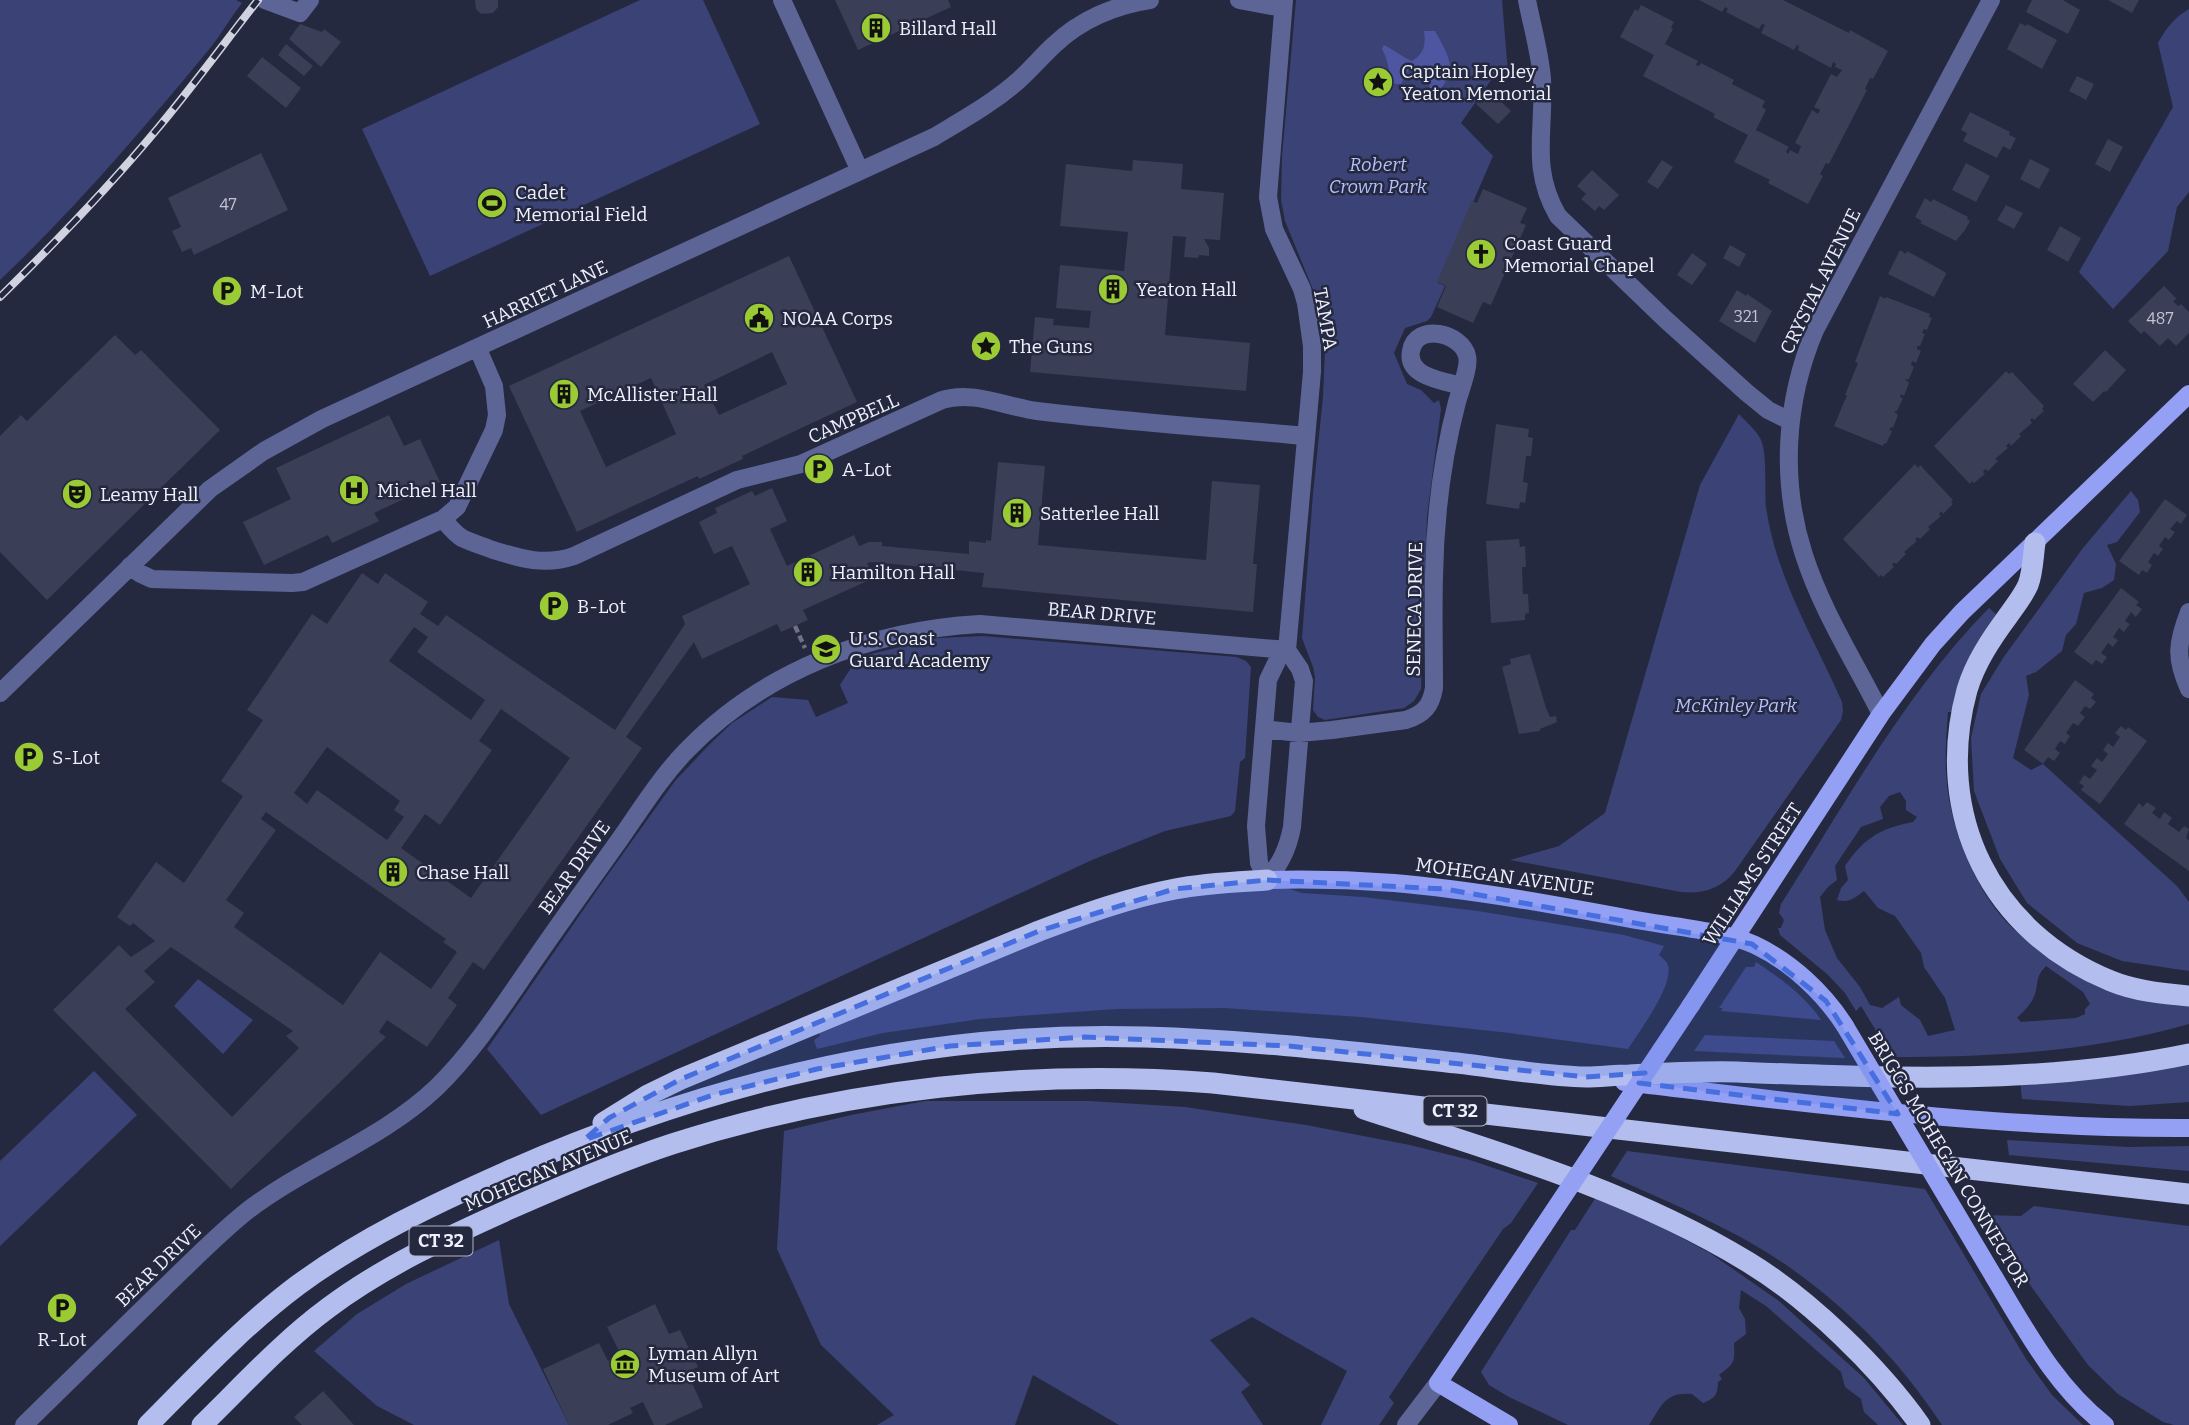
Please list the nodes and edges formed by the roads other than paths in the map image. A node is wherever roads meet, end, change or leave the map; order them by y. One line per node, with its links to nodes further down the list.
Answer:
1 (265, 0): 2 (street)
2 (310, 0)
3 (782, 0): 9 (street)
4 (1150, 0): 9 (street, HARRIET LANE)
5 (1240, 0): 8 (street)
6 (1527, 0): 13 (street)
7 (1991, 0): 13 (street, CRYSTAL AVENUE)
8 (1284, 4): 14 (street, TAMPA)
9 (860, 171): 10 (street, HARRIET LANE)
10 (478, 348): 15 (street); 17 (street, HARRIET LANE)
11 (1462, 386): 24 (street, SENECA DRIVE)
12 (2189, 394): 16 (main road, WILLIAMS STREET)
13 (1790, 421): 22 (street, CRYSTAL AVENUE)
14 (1306, 436): 15 (street, CAMPBELL); 19 (street, TAMPA)
15 (443, 519): 17 (street)
16 (2035, 543): 22 (main road, WILLIAMS STREET); 27 (highway)
17 (130, 566): 21 (street, HARRIET LANE)
18 (2189, 612): 20 (street)
19 (1287, 650): 23 (street, TAMPA); 24 (street); 35 (street, BEAR DRIVE)
20 (2189, 689)
21 (0, 693)
22 (1881, 714): 26 (main road, WILLIAMS STREET)
23 (1264, 729): 24 (street, SENECA DRIVE); 25 (street, TAMPA)
24 (1299, 733): 25 (street)
25 (1267, 880): 26 (main road, MOHEGAN AVENUE); 32 (highway)
26 (1735, 939): 34 (main road, WILLIAMS STREET, bridge); 41 (main road, BRIGGS MOHEGAN CONNECTOR, bridge)
27 (2189, 996)
28 (2189, 1054): 29 (highway)
29 (1587, 1077): 31 (main road, CT 32); 32 (highway, CT 32)
30 (1318, 1095): 33 (highway, CT 32); 37 (highway, MOHEGAN AVENUE / CT 32); 40 (highway)
31 (2189, 1128)
32 (584, 1140): 36 (highway, MOHEGAN AVENUE / CT 32)
33 (2189, 1194)
34 (1438, 1383): 38 (street, WILLIAMS STREET); 39 (main road)
35 (24, 1425)
36 (148, 1425)
37 (202, 1425)
38 (1406, 1425)
39 (1509, 1425)
40 (1920, 1425)
41 (2105, 1425)

